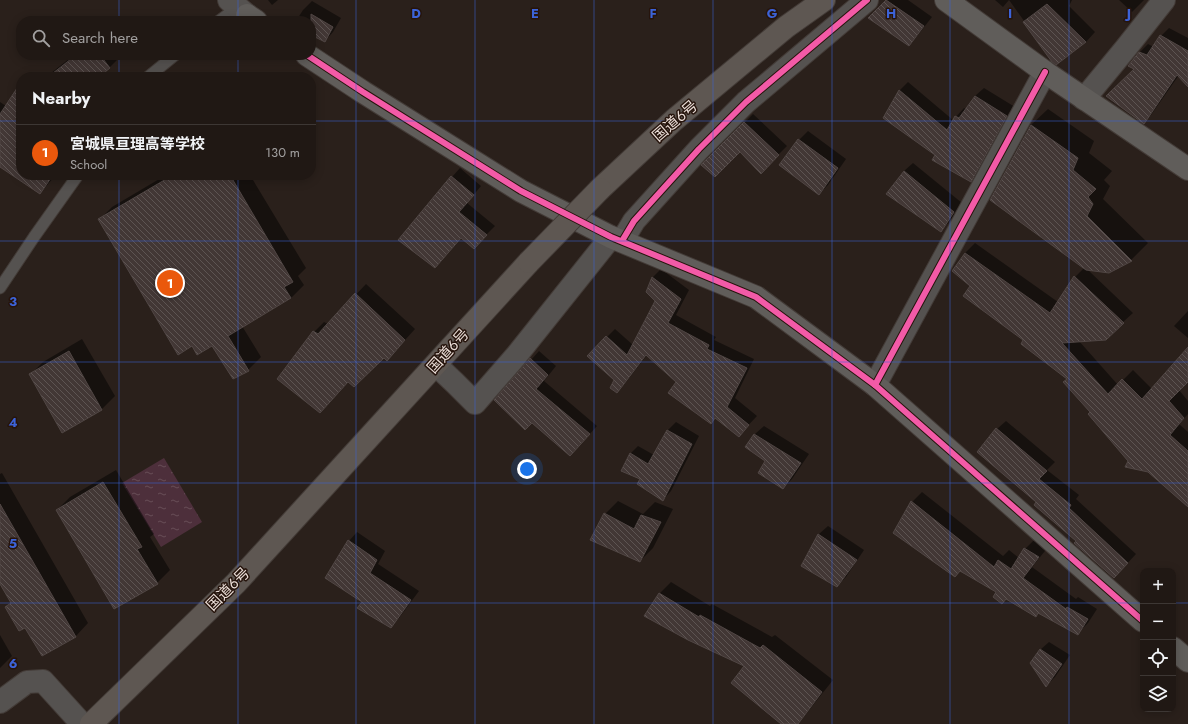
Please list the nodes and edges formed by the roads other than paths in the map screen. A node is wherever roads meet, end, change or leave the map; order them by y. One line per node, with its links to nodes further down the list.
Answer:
1 (824, 0): 16 (highway, 国道6号, bridge)
2 (867, 0): 14 (street)
3 (946, 0): 10 (street)
4 (1164, 0): 11 (street)
5 (242, 11): 6 (lane)
6 (230, 16)
7 (169, 60): 9 (lane)
8 (315, 60): 14 (street)
9 (154, 72)
10 (1046, 72): 11 (street); 17 (street)
11 (1084, 99): 12 (street)
12 (1188, 169)
13 (74, 180): 15 (lane)
14 (617, 239): 16 (street); 17 (street)
15 (0, 288)
16 (436, 365): 23 (highway, 国道6号)
17 (875, 385): 18 (street)
18 (1140, 618)
19 (1176, 651): 20 (street)
20 (1188, 661)
21 (0, 702): 22 (street)
22 (82, 724)
23 (91, 724)

